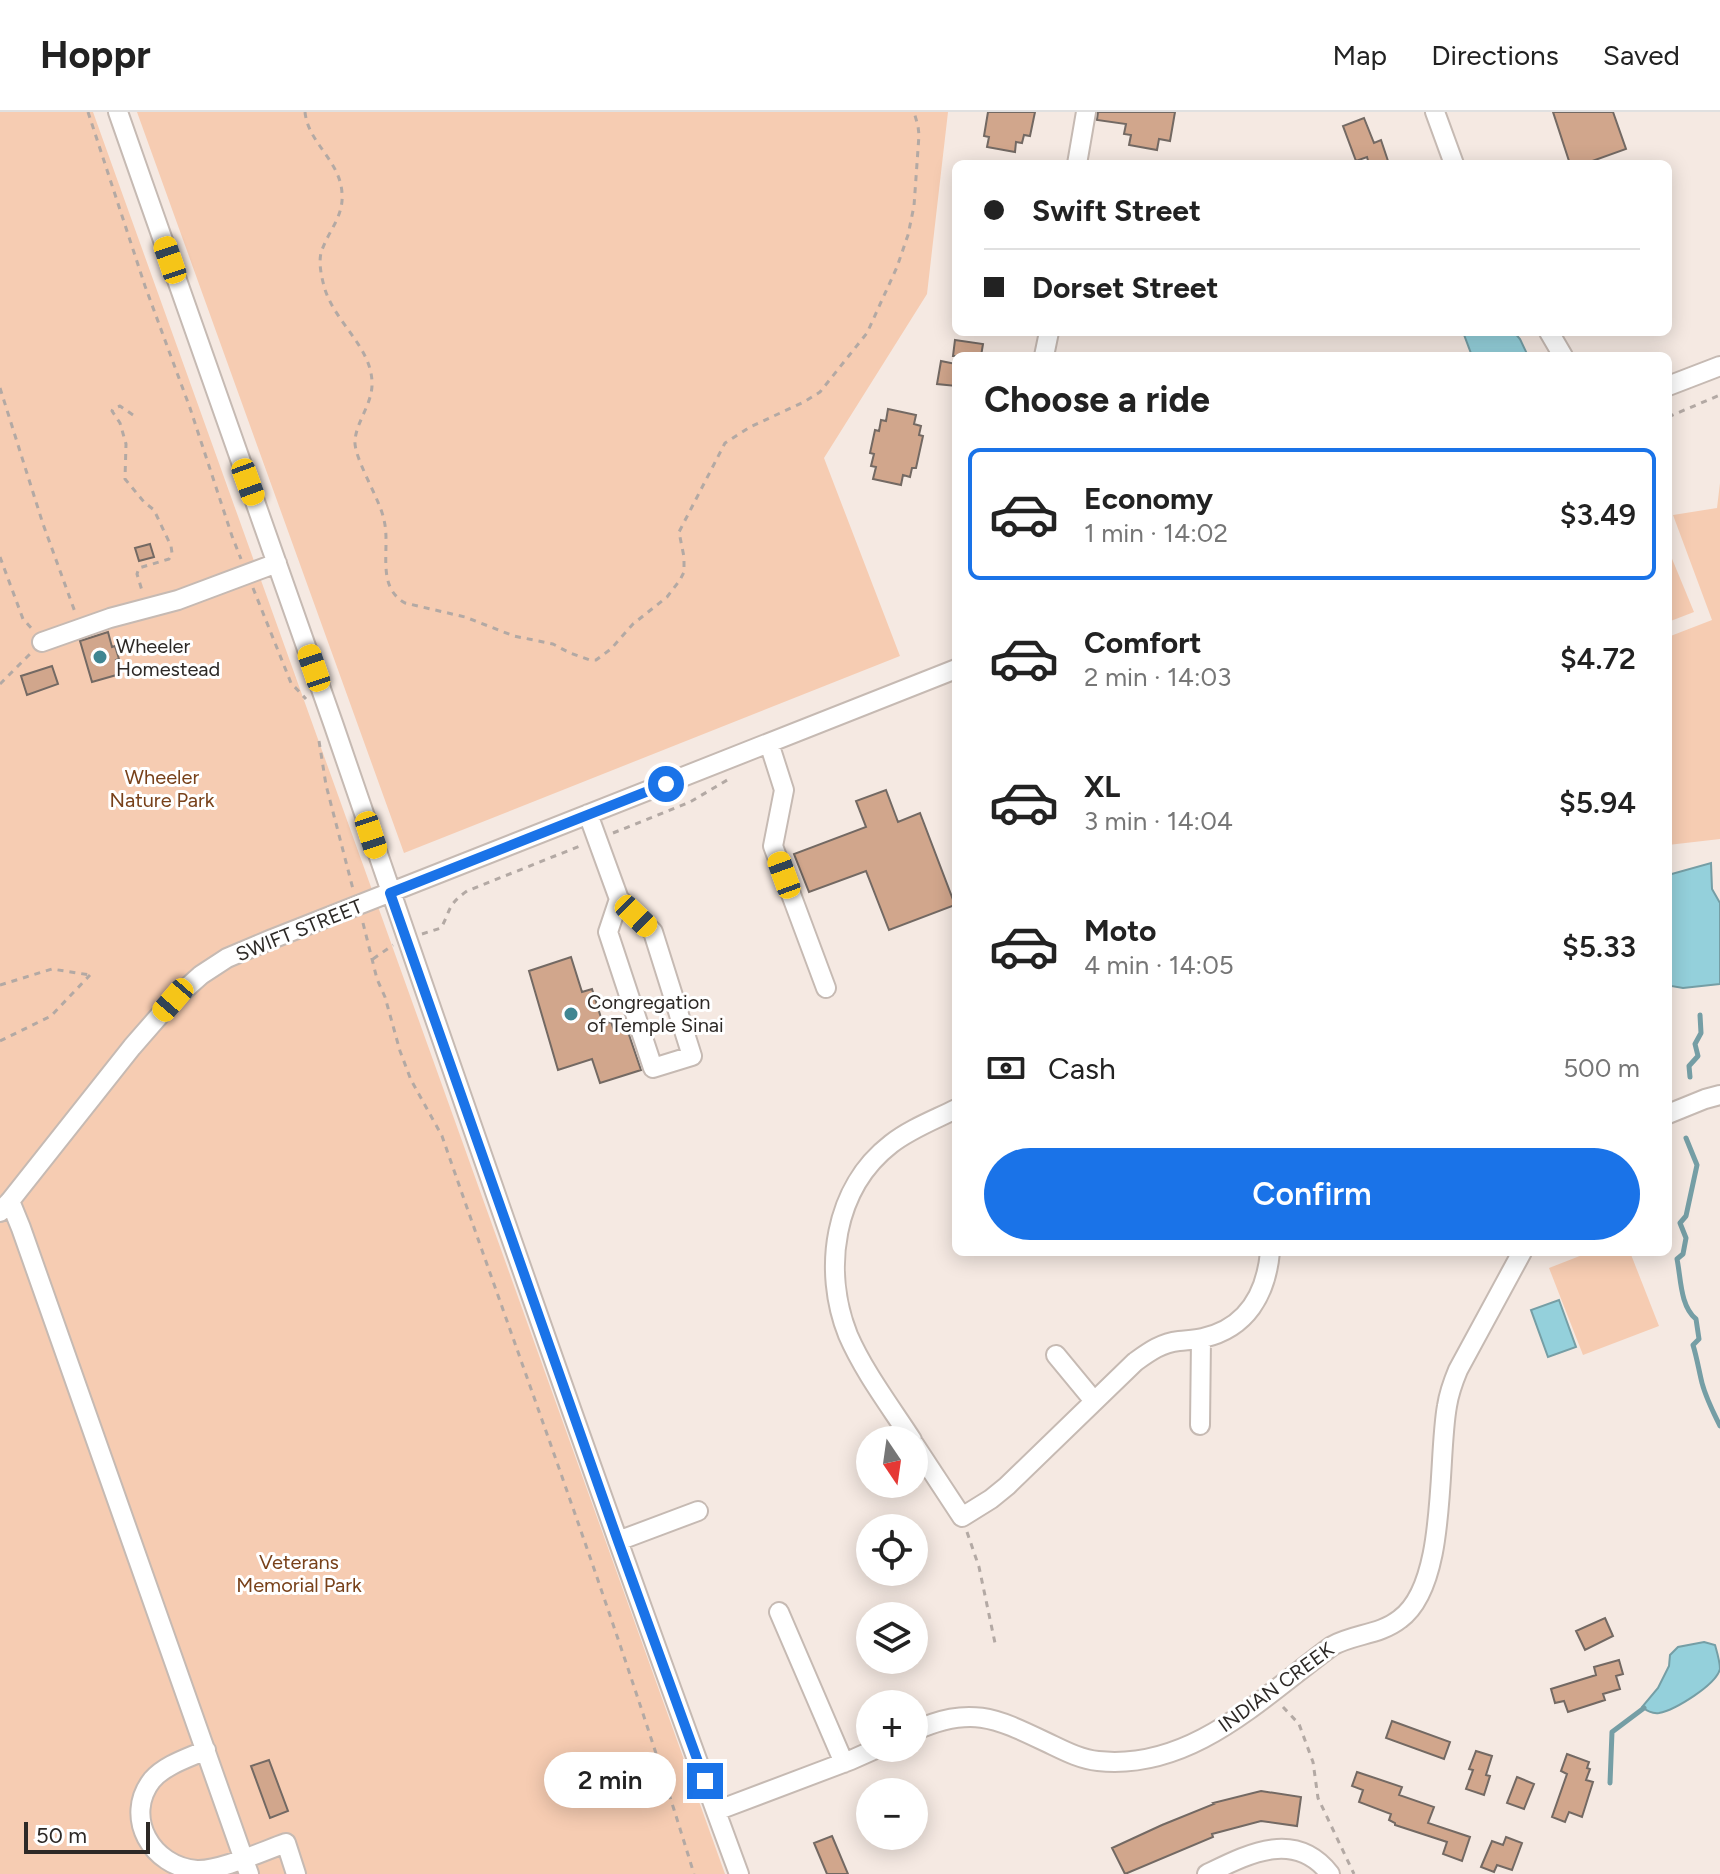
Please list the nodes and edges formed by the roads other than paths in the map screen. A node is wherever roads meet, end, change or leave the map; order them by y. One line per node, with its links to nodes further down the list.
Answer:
1 (118, 112): 8 (street)
2 (1086, 112): 4 (street)
3 (1435, 112): 5 (street)
4 (1078, 160)
5 (1453, 160)
6 (1720, 366): 7 (street)
7 (1672, 384)
8 (277, 563): 9 (street); 13 (street)
9 (42, 642)
10 (952, 671): 11 (street, SWIFT STREET)
11 (769, 743): 12 (street, SWIFT STREET); 15 (street)
12 (588, 814): 13 (street, SWIFT STREET); 14 (street)
13 (390, 893): 19 (street, SWIFT STREET); 29 (street)
14 (619, 899): 14 (street)
15 (826, 988)
16 (1720, 1095): 18 (street)
17 (952, 1111): 26 (street)
18 (1672, 1112)
19 (5, 1207): 32 (street)
20 (1269, 1256): 22 (street)
21 (1520, 1256): 31 (street, INDIAN CREEK)
22 (1201, 1339): 24 (street); 25 (street)
23 (1056, 1355): 24 (street)
24 (1094, 1401): 27 (street)
25 (1200, 1425)
26 (903, 1426)
27 (928, 1465)
28 (698, 1511): 29 (street)
29 (618, 1541): 35 (street)
30 (779, 1612): 34 (street)
31 (928, 1726)
32 (206, 1750): 36 (street); 36 (street)
33 (856, 1758): 34 (street)
34 (844, 1763): 35 (street)
35 (716, 1811): 38 (street)
36 (246, 1866): 37 (street)
37 (296, 1874)
38 (739, 1874)
39 (1207, 1874): 40 (street)
40 (1330, 1874)

